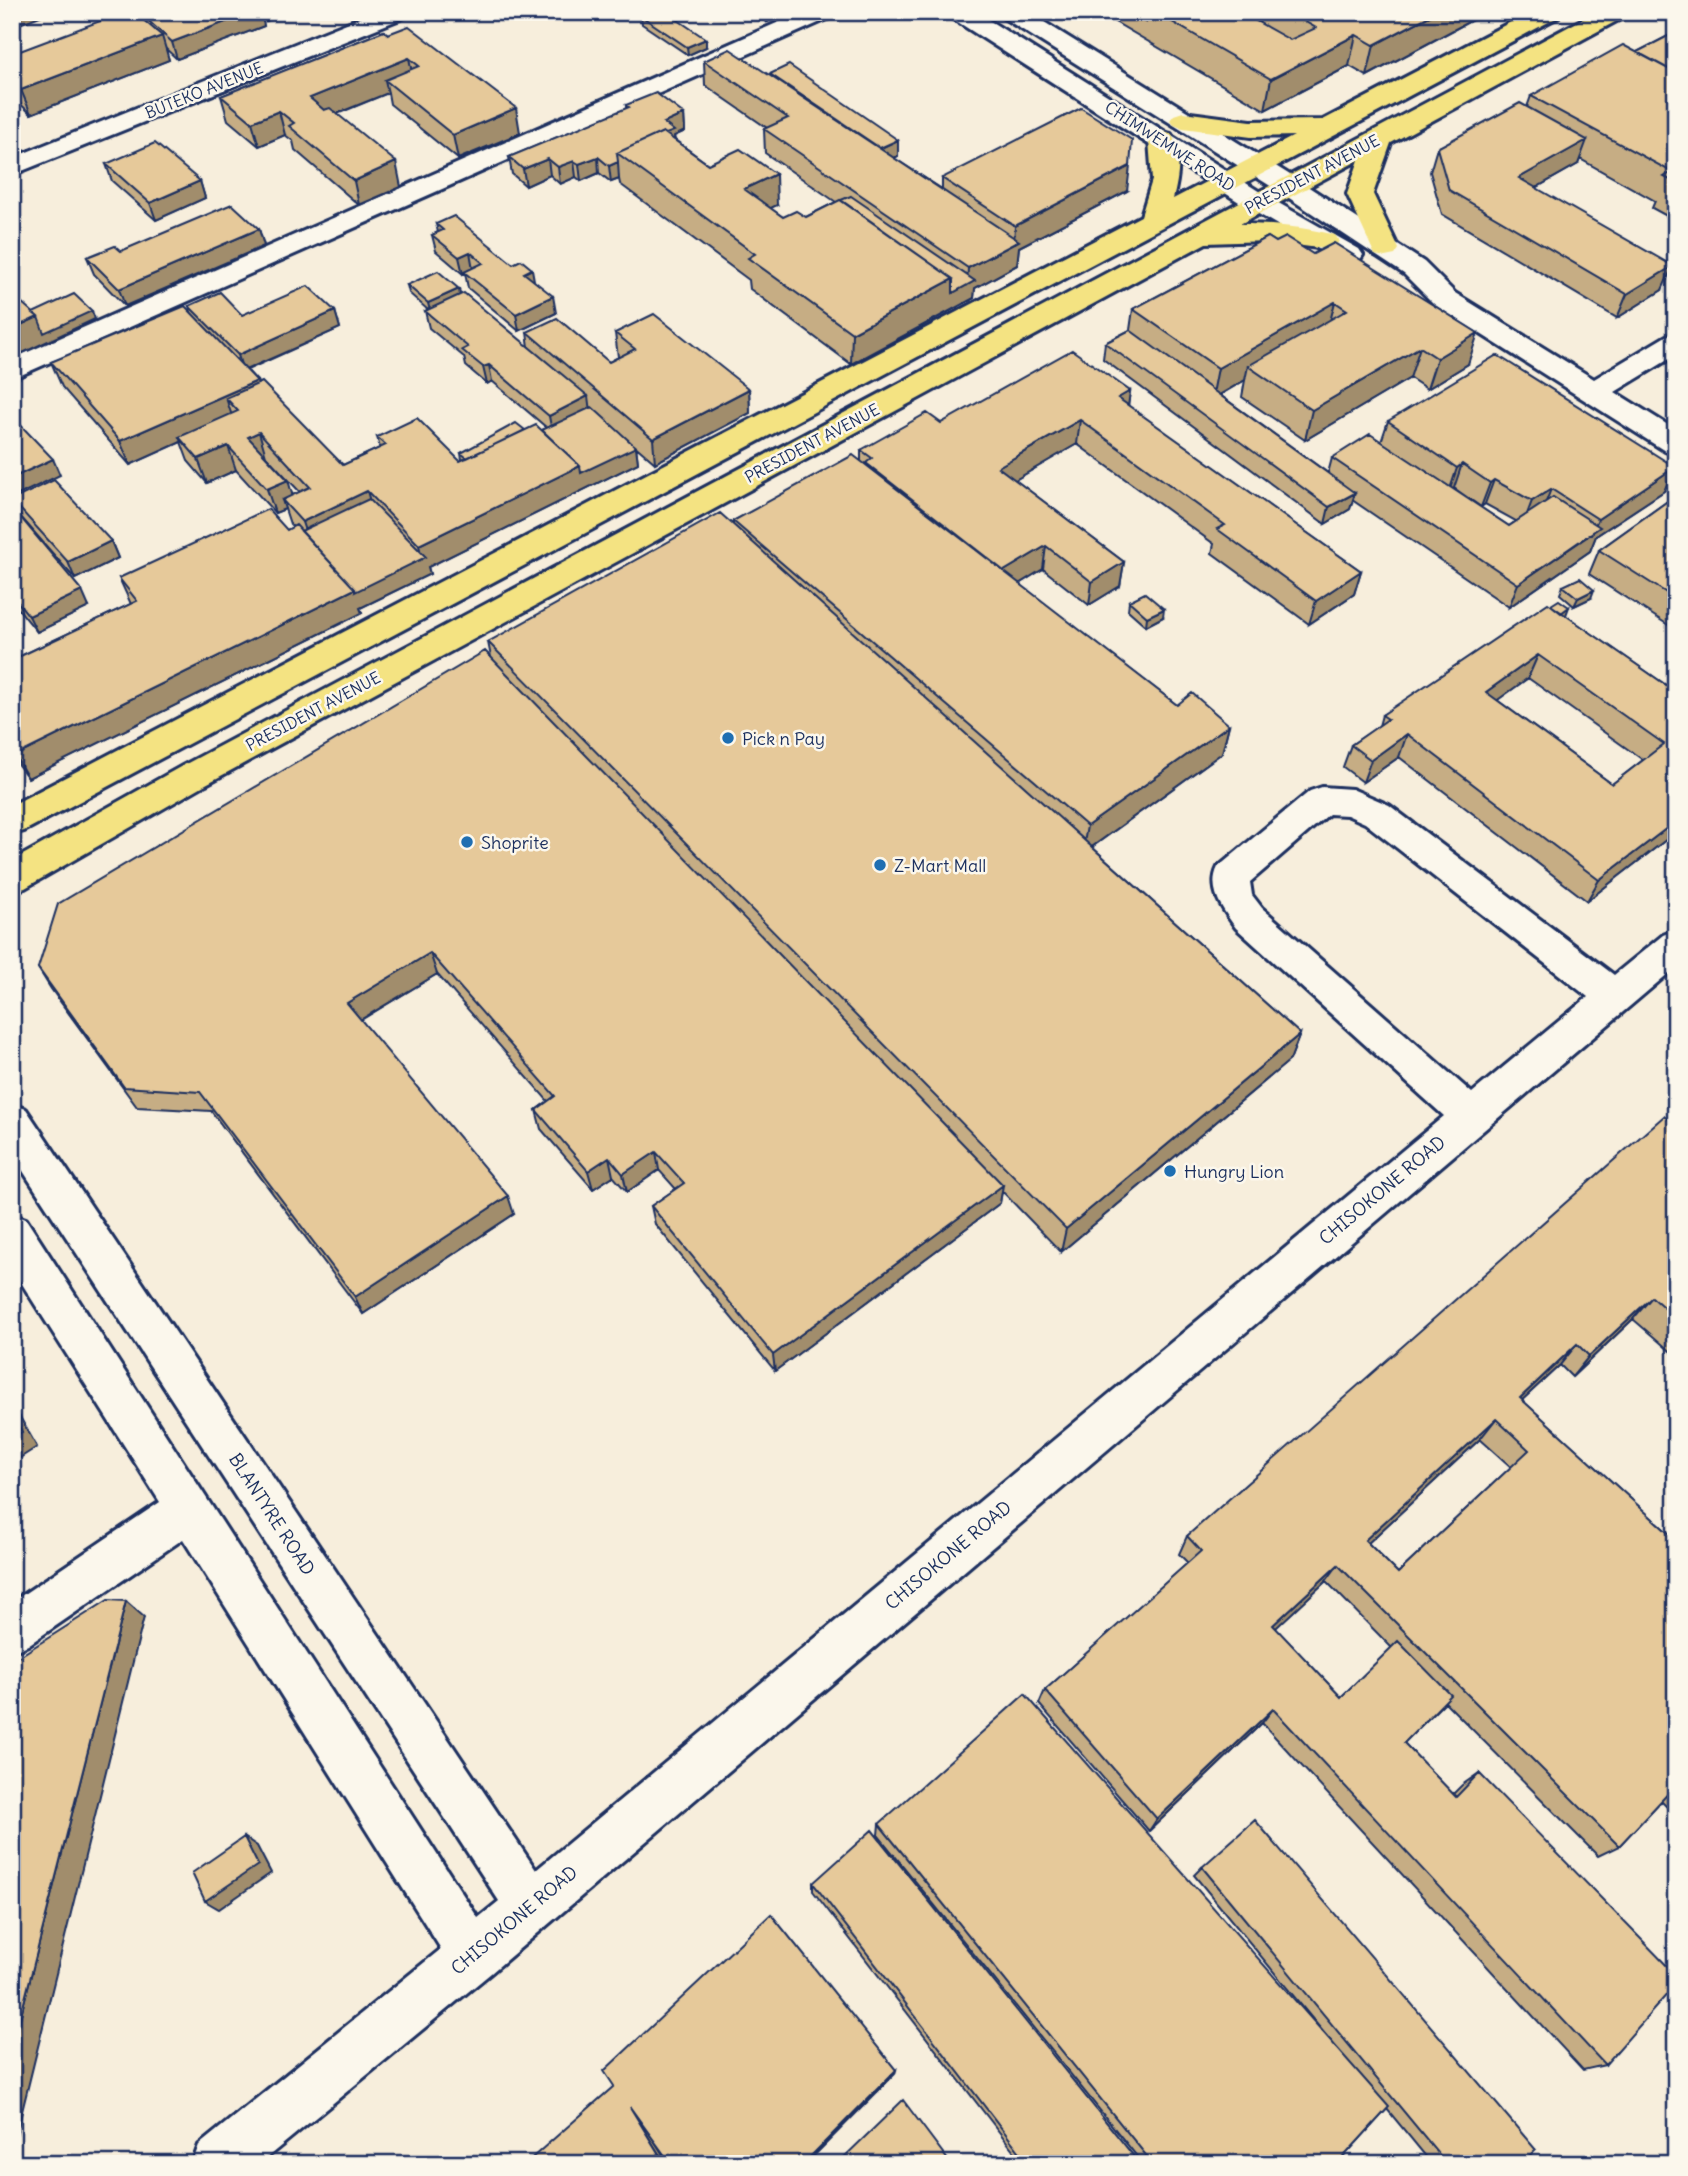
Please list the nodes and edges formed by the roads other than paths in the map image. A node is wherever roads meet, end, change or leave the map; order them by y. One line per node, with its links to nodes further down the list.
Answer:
1 (340, 12): 8 (street, BUTEKO AVENUE)
2 (396, 12): 10 (street, BUTEKO AVENUE)
3 (823, 12): 26 (street)
4 (1011, 12): 9 (street, CHIMWEMWE ROAD)
5 (1549, 12): 11 (main road, PRESIDENT AVENUE)
6 (1615, 12): 12 (main road, PRESIDENT AVENUE)
7 (967, 14): 13 (street, CHIMWEMWE ROAD)
8 (107, 105): 10 (street); 14 (street, BUTEKO AVENUE)
9 (1183, 120): 11 (main road); 15 (street, CHIMWEMWE ROAD)
10 (127, 121): 16 (street, BUTEKO AVENUE)
11 (1330, 126): 15 (main road, PRESIDENT AVENUE)
12 (1380, 138): 18 (main road, PRESIDENT AVENUE); 23 (main road)
13 (1161, 140): 17 (street, CHIMWEMWE ROAD); 20 (main road)
14 (12, 142)
15 (1256, 165): 17 (main road, PRESIDENT AVENUE); 18 (street, CHIMWEMWE ROAD)
16 (12, 167)
17 (1226, 181): 19 (street, CHIMWEMWE ROAD); 20 (main road, PRESIDENT AVENUE)
18 (1289, 186): 19 (main road, PRESIDENT AVENUE); 23 (street, CHIMWEMWE ROAD)
19 (1259, 203): 21 (main road, PRESIDENT AVENUE); 22 (street, CHIMWEMWE ROAD)
20 (1153, 219): 29 (main road, PRESIDENT AVENUE)
21 (1193, 239): 22 (main road); 30 (main road, PRESIDENT AVENUE)
22 (1325, 241): 24 (street, CHIMWEMWE ROAD)
23 (1385, 249): 24 (street, CHIMWEMWE ROAD)
24 (1445, 299): 27 (street)
25 (1676, 342): 27 (street)
26 (12, 370)
27 (1594, 393): 28 (street)
28 (1676, 444)
29 (12, 821)
30 (22, 872): 31 (main road)
31 (12, 897)
32 (1676, 945): 33 (street, CHISOKONE ROAD)
33 (1614, 996): 34 (street, CHISOKONE ROAD); 34 (street)
34 (1470, 1115): 39 (street, CHISOKONE ROAD)
35 (12, 1121): 39 (street, BLANTYRE ROAD)
36 (12, 1232): 37 (street)
37 (188, 1509): 38 (street); 40 (street)
38 (12, 1629)
39 (531, 1906): 40 (street, CHISOKONE ROAD)
40 (473, 1955): 41 (street, CHISOKONE ROAD)
41 (218, 2164)

